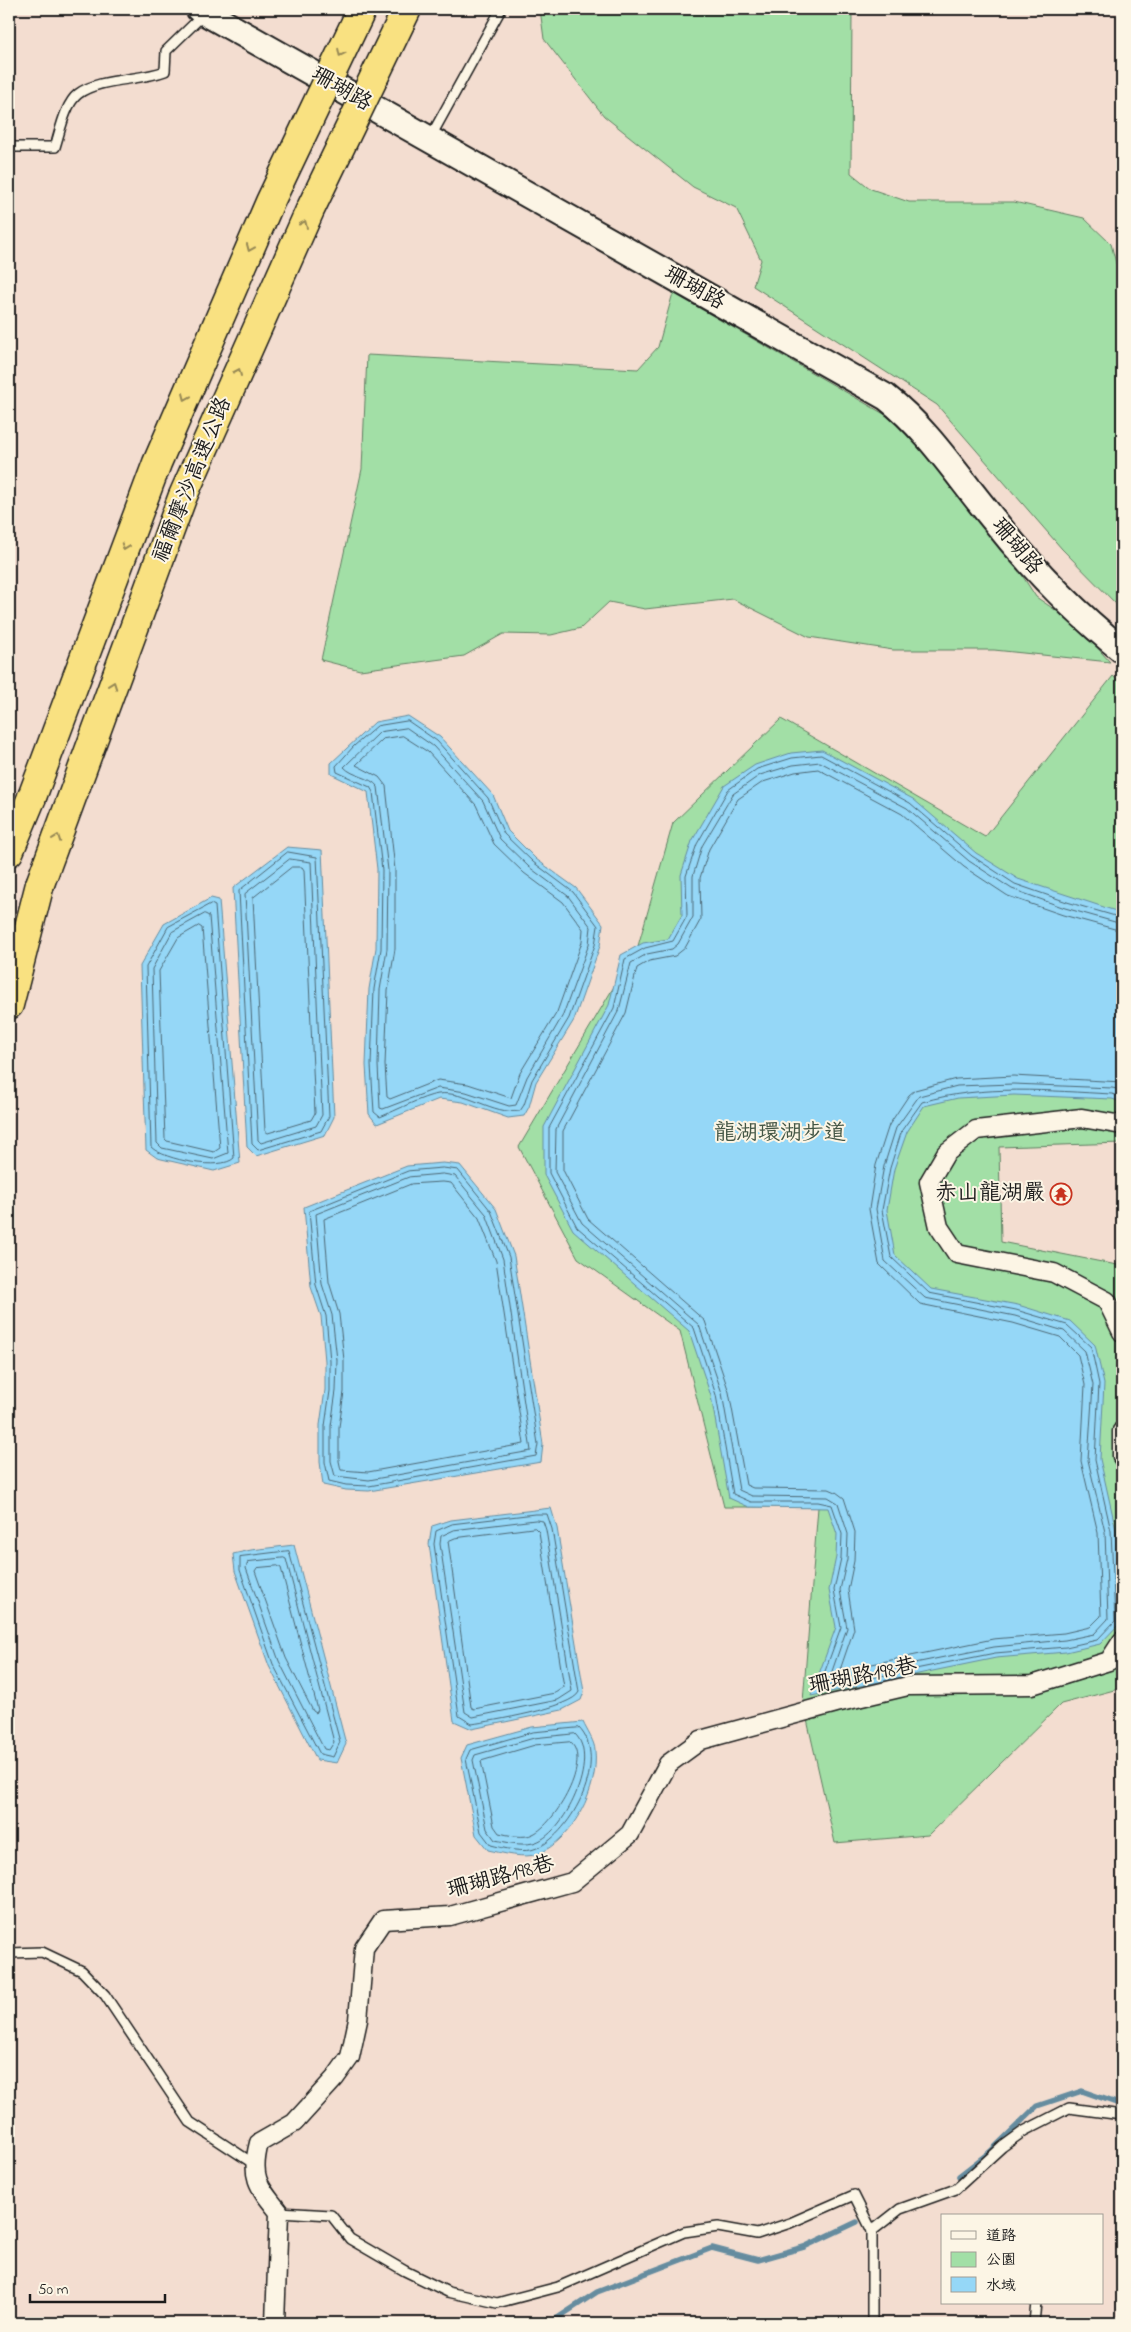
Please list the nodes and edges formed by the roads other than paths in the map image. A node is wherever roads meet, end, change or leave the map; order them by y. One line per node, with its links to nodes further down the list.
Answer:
1 (362, 9): 8 (highway, 福爾摩沙高速公路, one-way to 8, bridge)
2 (407, 9): 11 (highway, 福爾摩沙高速公路, one-way to 2, bridge)
3 (501, 9): 5 (lane)
4 (202, 10): 5 (street, 珊瑚路); 6 (lane)
5 (429, 140): 7 (street, 珊瑚路)
6 (9, 147)
7 (1122, 650)
8 (32, 797): 9 (highway); 10 (highway, 福爾摩沙高速公路)
9 (9, 826)
10 (9, 852)
11 (40, 884): 12 (highway, 福爾摩沙高速公路); 13 (highway)
12 (9, 963)
13 (9, 1005)
14 (1122, 1125): 15 (street)
15 (1122, 1332)
16 (1122, 1431): 17 (street)
17 (1122, 1457)
18 (1122, 1641): 21 (street, 珊瑚路198巷)
19 (9, 1953): 21 (lane)
20 (1122, 2115): 23 (lane)
21 (254, 2164): 22 (street)
22 (280, 2212): 23 (lane); 25 (street)
23 (872, 2231): 26 (lane)
24 (1036, 2304): 27 (lane)
25 (274, 2323)
26 (872, 2323)
27 (1034, 2323)

